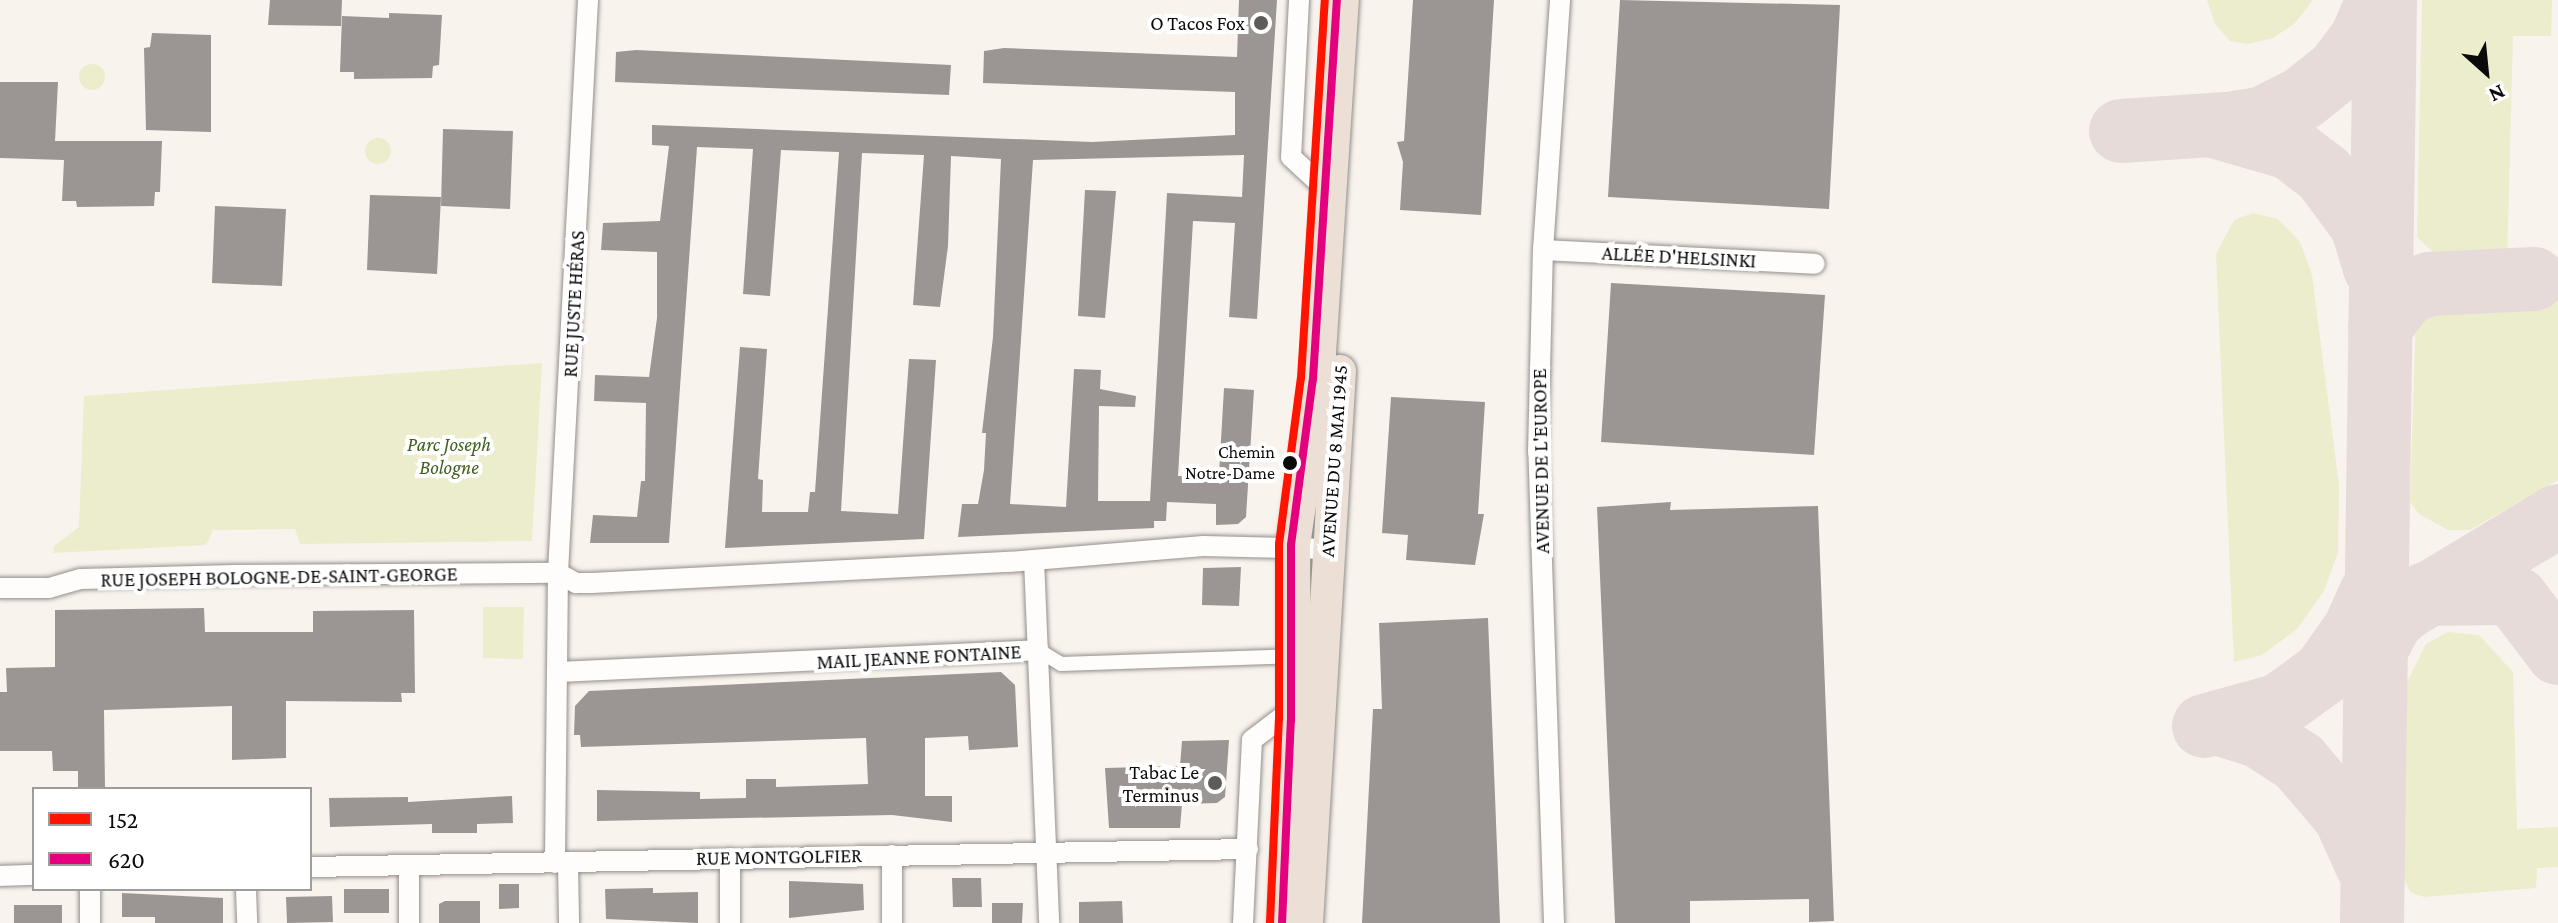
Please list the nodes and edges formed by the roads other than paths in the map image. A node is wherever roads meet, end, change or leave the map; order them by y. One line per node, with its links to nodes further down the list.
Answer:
1 (588, 0): 12 (street, RUE JUSTE HÉRAS)
2 (1299, 0): 6 (street)
3 (1343, 0): 6 (main road, AVENUE DU 8 MAI 1945)
4 (1363, 0): 10 (main road, AVENUE DU 8 MAI 1945)
5 (1560, 0): 7 (street, AVENUE DE L'EUROPE)
6 (1331, 194): 9 (main road, AVENUE DU 8 MAI 1945)
7 (1543, 250): 8 (street, ALLÉE D'HELSINKI); 39 (street, AVENUE DE L'EUROPE)
8 (1815, 264)
9 (1286, 544): 10 (street); 11 (street); 17 (main road, AVENUE DU 8 MAI 1945)
10 (1328, 549): 38 (main road, AVENUE DU 8 MAI 1945)
11 (1034, 560): 12 (street); 14 (street)
12 (558, 573): 13 (street, RUE JOSEPH BOLOGNE-DE-SAINT-GEORGE); 16 (street, RUE JUSTE HÉRAS)
13 (0, 588)
14 (1038, 650): 15 (street, MAIL JEANNE FONTAINE); 16 (street, MAIL JEANNE FONTAINE); 20 (street)
15 (1277, 657)
16 (557, 672): 22 (street, RUE JUSTE HÉRAS)
17 (1294, 708): 18 (street); 37 (main road, AVENUE DU 8 MAI 1945)
18 (1248, 849): 20 (street, RUE MONTGOLFIER); 36 (street)
19 (892, 855): 20 (street, RUE MONTGOLFIER); 21 (street, RUE MONTGOLFIER); 34 (street)
20 (1048, 856): 35 (street)
21 (730, 858): 22 (street, RUE MONTGOLFIER); 33 (street)
22 (562, 863): 23 (street, RUE MONTGOLFIER); 32 (street, RUE JUSTE HÉRAS)
23 (409, 865): 24 (street, RUE MONTGOLFIER); 31 (street)
24 (312, 867)
25 (32, 875): 26 (street)
26 (0, 876)
27 (90, 891): 29 (street)
28 (246, 891): 30 (street)
29 (90, 923)
30 (247, 923)
31 (409, 923)
32 (569, 923)
33 (730, 923)
34 (892, 923)
35 (1049, 923)
36 (1243, 923)
37 (1285, 923)
38 (1307, 923)
39 (1554, 923)

